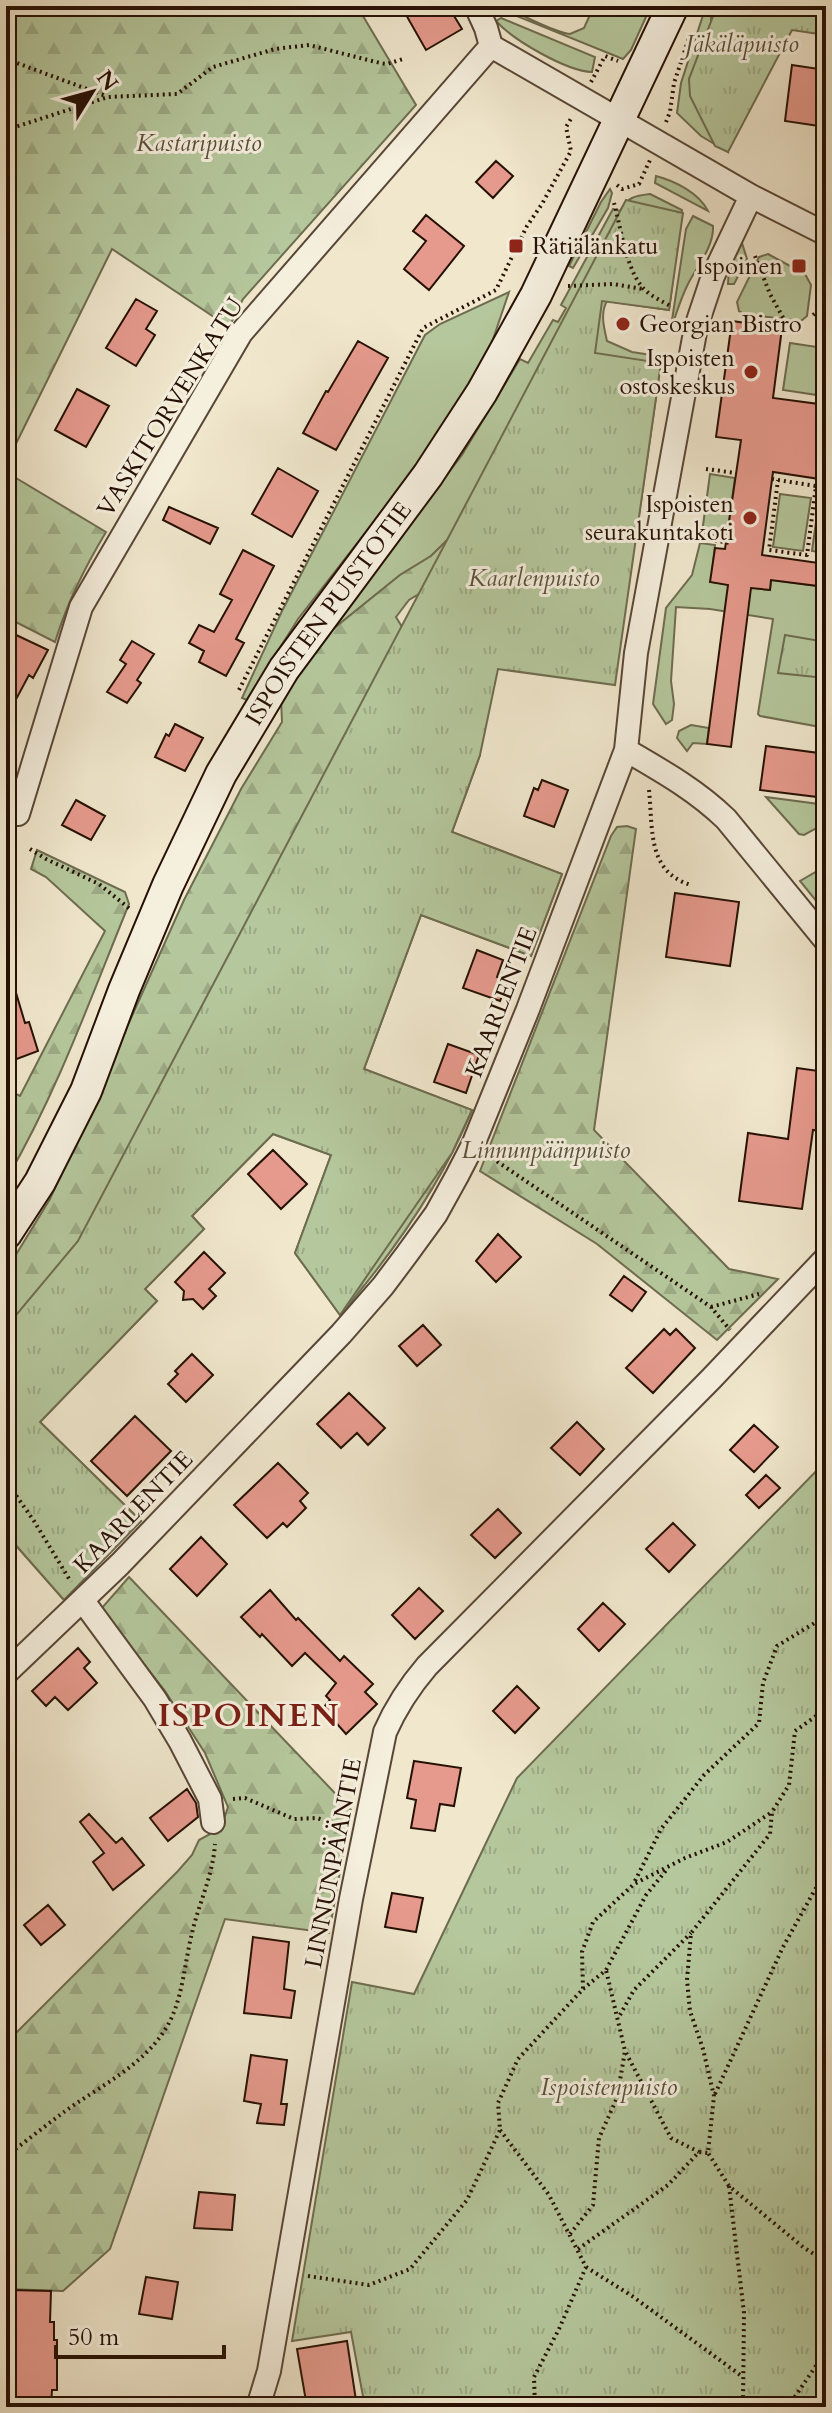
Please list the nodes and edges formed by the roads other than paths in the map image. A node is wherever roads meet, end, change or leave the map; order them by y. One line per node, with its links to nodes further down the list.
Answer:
1 (476, 6): 3 (street)
2 (683, 16): 4 (main road, ISPOISTEN PUISTOTIE)
3 (491, 46): 4 (street); 8 (street, VASKITORVENKATU)
4 (619, 121): 5 (street); 10 (main road, ISPOISTEN PUISTOTIE)
5 (751, 196): 6 (street); 7 (street, KAARLENTIE)
6 (826, 234)
7 (626, 750): 9 (street); 12 (street, KAARLENTIE)
8 (18, 814)
9 (826, 941)
10 (6, 1234)
11 (826, 1258): 15 (street, LINNUNPÄÄNTIE)
12 (83, 1601): 13 (street, KAARLENTIE); 14 (street)
13 (6, 1673)
14 (213, 1822)
15 (258, 2407)

